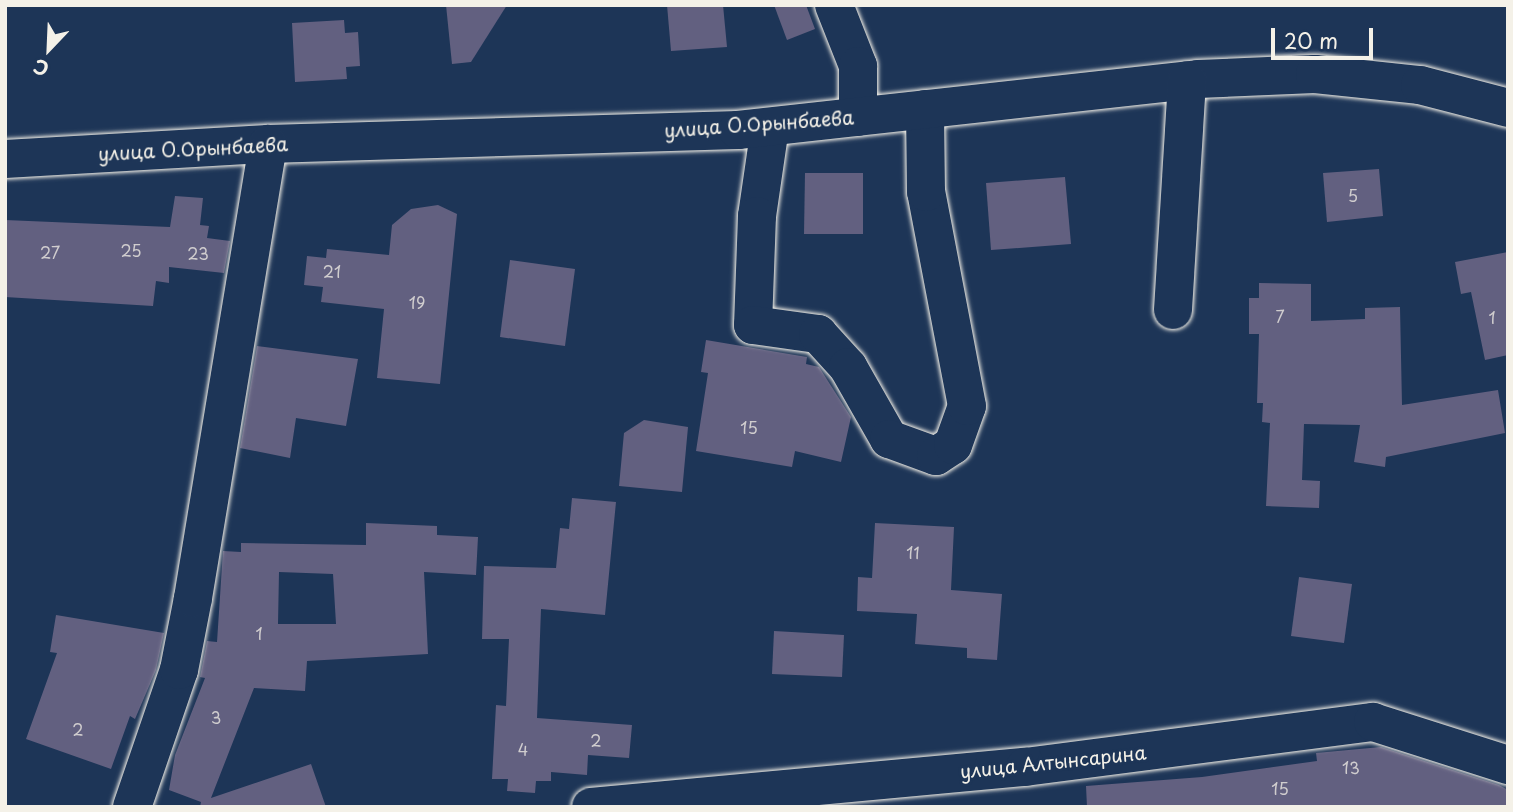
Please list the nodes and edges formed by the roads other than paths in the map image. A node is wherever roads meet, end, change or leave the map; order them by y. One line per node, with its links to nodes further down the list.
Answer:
1 (834, 5): 5 (street)
2 (1187, 80): 3 (street, улица О.Орынбаева); 4 (street, улица О.Орынбаева); 9 (street)
3 (1508, 108)
4 (925, 109): 5 (street, улица О.Орынбаева); 6 (street)
5 (858, 117): 6 (street, улица О.Орынбаева)
6 (770, 127): 7 (street, улица О.Орынбаева)
7 (268, 144): 8 (street, улица О.Орынбаева); 11 (street)
8 (5, 159)
9 (1173, 310)
10 (1508, 765): 12 (street, улица Алтынсарина)
11 (132, 807)
12 (591, 807)

